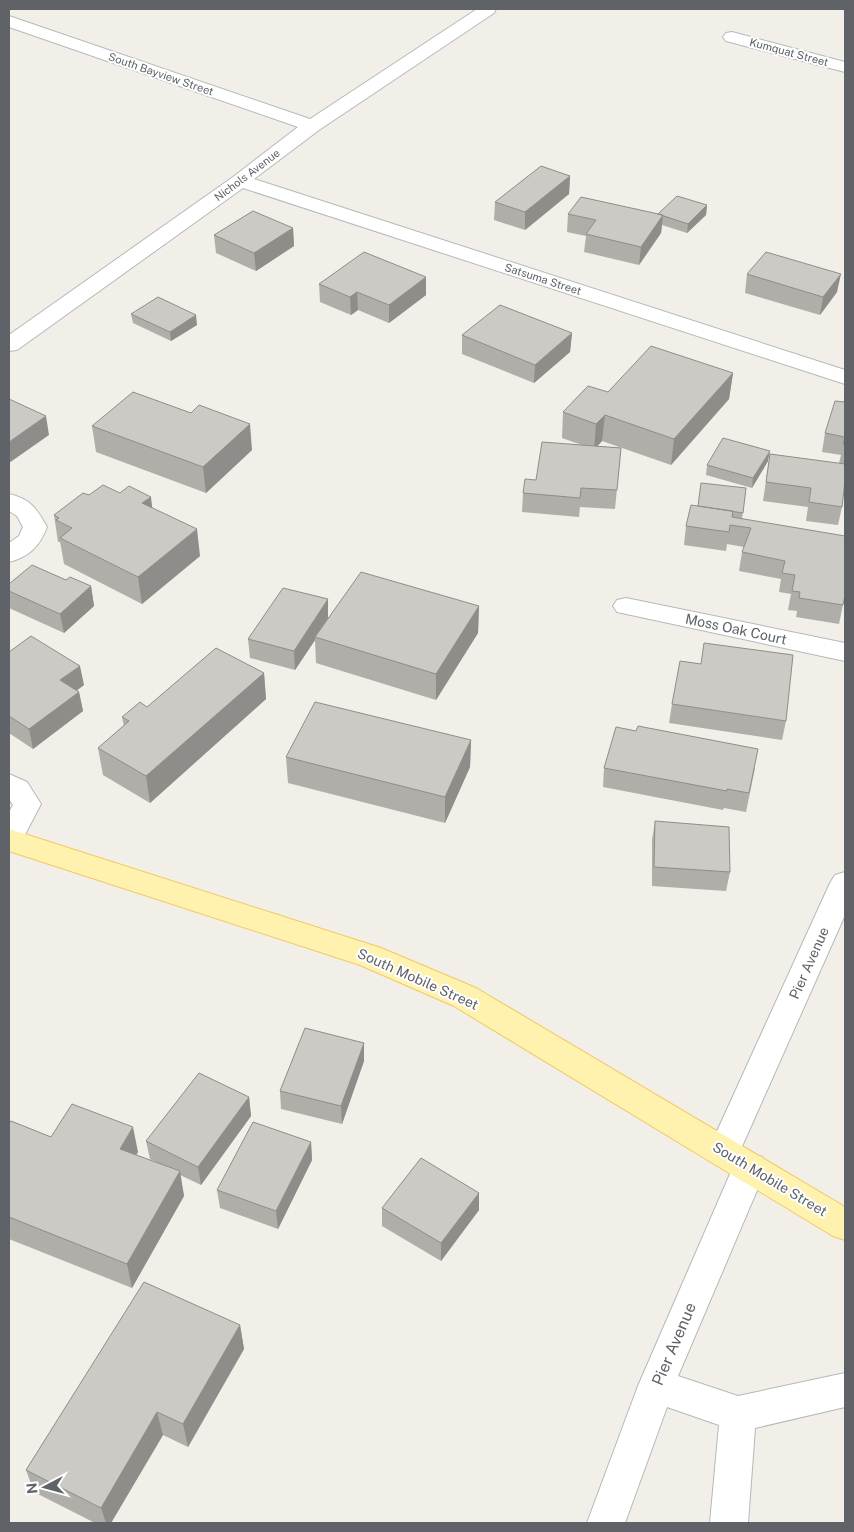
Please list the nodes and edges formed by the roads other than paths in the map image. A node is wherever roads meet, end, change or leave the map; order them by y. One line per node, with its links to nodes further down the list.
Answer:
1 (488, 9): 5 (street, Nichols Avenue)
2 (9, 21): 5 (street, South Bayview Street)
3 (732, 37): 4 (street, Kumquat Street)
4 (845, 67)
5 (312, 126): 6 (street, Nichols Avenue)
6 (240, 181): 7 (street, Nichols Avenue); 8 (street, Satsuma Street)
7 (9, 344)
8 (845, 378)
9 (9, 501): 10 (street)
10 (9, 554)
11 (626, 606): 12 (street, Moss Oak Court)
12 (845, 652)
13 (9, 784): 14 (street)
14 (9, 839): 16 (main road, South Mobile Street)
15 (845, 883): 16 (street, Pier Avenue)
16 (737, 1159): 17 (main road, South Mobile Street); 18 (street, Pier Avenue)
17 (845, 1225)
18 (656, 1386): 20 (street); 21 (street, Pier Avenue)
19 (845, 1390): 20 (street)
20 (738, 1414): 22 (street)
21 (606, 1523)
22 (729, 1523)

